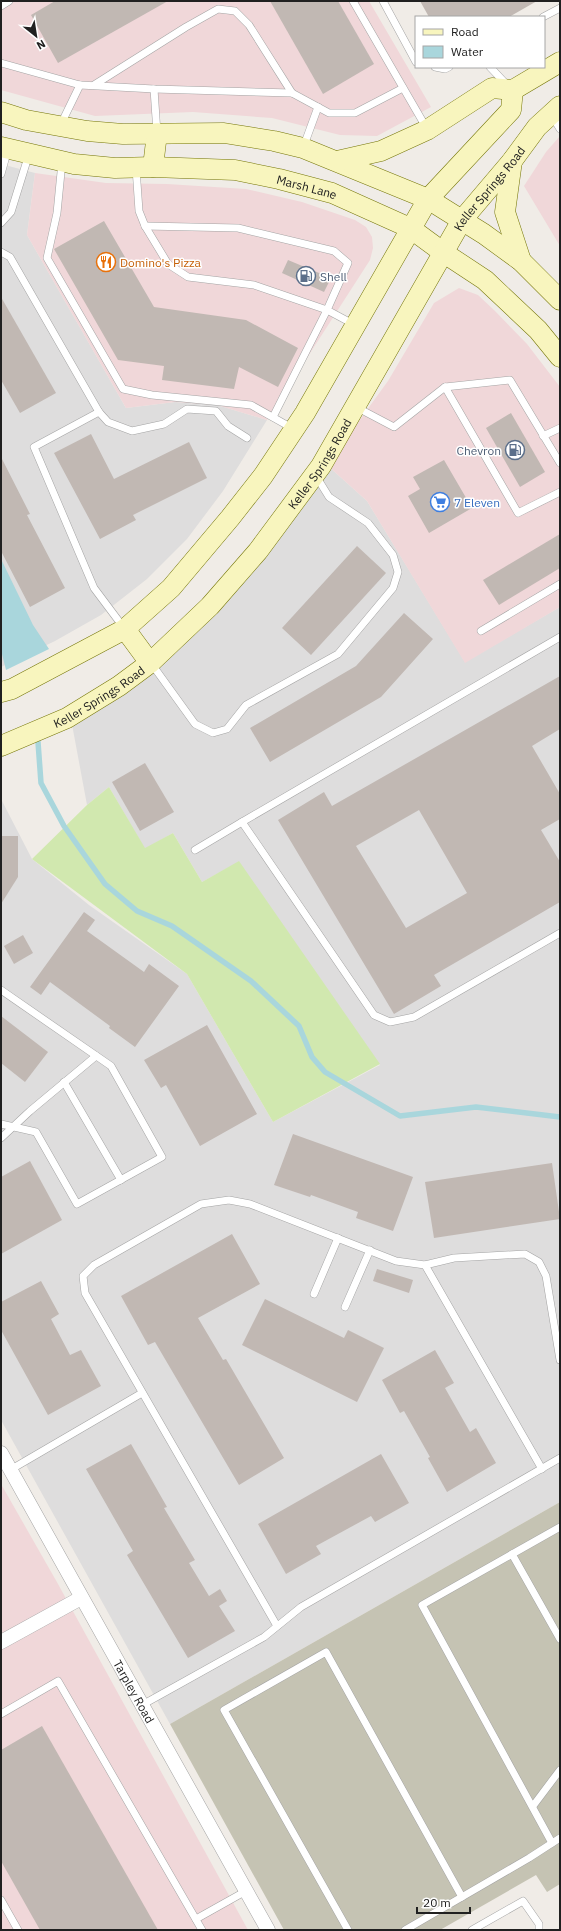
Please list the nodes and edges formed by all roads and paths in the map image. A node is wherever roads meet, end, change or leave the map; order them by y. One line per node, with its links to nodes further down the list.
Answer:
1 (9, 1): 5 (lane)
2 (353, 1): 14 (lane)
3 (383, 1): 8 (lane)
4 (556, 1): 6 (lane)
5 (1, 6)
6 (560, 8): 7 (lane)
7 (545, 16)
8 (415, 60)
9 (560, 62): 16 (main road)
10 (1, 63): 12 (lane)
11 (491, 68): 16 (lane)
12 (80, 85): 13 (lane); 21 (lane)
13 (94, 85): 15 (lane); 17 (lane)
14 (403, 88): 18 (lane); 22 (lane)
15 (154, 89): 17 (lane); 23 (lane)
16 (513, 90): 22 (main road); 32 (main road)
17 (292, 93): 18 (lane)
18 (318, 107): 25 (lane)
19 (1, 112): 21 (main road)
20 (557, 116): 28 (main road, Keller Springs Road)
21 (60, 127): 23 (main road)
22 (427, 130): 27 (main road)
23 (157, 133): 25 (main road); 30 (main road)
24 (4, 148): 26 (main road, Marsh Lane); 31 (lane)
25 (303, 148): 27 (main road)
26 (29, 154): 29 (main road, Marsh Lane); 34 (lane)
27 (337, 161): 32 (main road)
28 (512, 161): 33 (main road, Keller Springs Road); 39 (main road)
29 (62, 162): 30 (main road, Marsh Lane); 47 (lane)
30 (144, 167): 35 (lane); 36 (main road, Marsh Lane)
31 (1, 174)
32 (428, 199): 33 (main road); 36 (main road)
33 (462, 220): 38 (main road, Keller Springs Road); 39 (main road)
34 (1, 224)
35 (145, 226): 41 (lane); 41 (lane)
36 (410, 228): 38 (main road, Marsh Lane); 42 (main road)
37 (1, 252): 46 (lane)
38 (444, 253): 43 (main road, Marsh Lane); 45 (main road, Keller Springs Road)
39 (521, 261): 40 (main road)
40 (559, 296)
41 (328, 310): 42 (lane); 47 (lane)
42 (355, 325): 49 (main road)
43 (560, 357)
44 (445, 387): 45 (lane); 50 (lane); 54 (lane)
45 (355, 406): 53 (main road, Keller Springs Road)
46 (99, 412): 51 (lane); 56 (lane)
47 (272, 417): 49 (lane)
48 (560, 428): 50 (lane)
49 (294, 430): 56 (main road)
50 (543, 436): 52 (lane)
51 (246, 438)
52 (560, 463)
53 (315, 475): 59 (main road, Keller Springs Road); 59 (lane)
54 (560, 492)
55 (560, 584): 57 (lane)
56 (125, 629): 59 (main road); 60 (main road)
57 (481, 631)
58 (560, 637): 62 (lane)
59 (150, 663): 61 (main road, Keller Springs Road)
60 (1, 692)
61 (1, 746)
62 (242, 822): 63 (lane); 64 (lane)
63 (195, 850)
64 (560, 933)
65 (1, 990): 66 (lane)
66 (96, 1056): 67 (lane); 71 (lane)
67 (64, 1082): 69 (lane); 71 (lane)
68 (1, 1124): 69 (lane)
69 (14, 1127): 70 (lane); 71 (lane)
70 (1, 1138)
71 (121, 1180)
72 (338, 1238): 73 (lane); 75 (lane); 78 (lane)
73 (370, 1250): 74 (lane); 76 (lane)
74 (425, 1265): 77 (lane); 81 (lane)
75 (314, 1294)
76 (345, 1306)
77 (560, 1360)
78 (142, 1393): 82 (lane); 86 (lane)
79 (1, 1453): 82 (street, Tarpley Road)
80 (560, 1458): 81 (lane)
81 (542, 1469): 86 (lane)
82 (10, 1470): 85 (street, Tarpley Road)
83 (560, 1527): 84 (lane)
84 (512, 1554): 87 (lane); 92 (lane)
85 (81, 1598): 88 (street); 89 (street, Tarpley Road)
86 (277, 1626): 89 (lane)
87 (560, 1639)
88 (1, 1642)
89 (142, 1705): 95 (street, Tarpley Road)
90 (2, 1711): 98 (lane)
91 (560, 1770): 92 (lane)
92 (532, 1806): 94 (lane)
93 (560, 1838): 94 (lane)
94 (552, 1842): 96 (lane)
95 (246, 1891): 98 (lane); 101 (street, Tarpley Road)
96 (462, 1897): 102 (lane); 103 (lane)
97 (1, 1900): 99 (lane)
98 (196, 1919): 100 (lane)
99 (18, 1930)
100 (202, 1930)
101 (268, 1930)
102 (348, 1930)
103 (405, 1930)
104 (472, 1930): 105 (lane)
105 (539, 1930)

